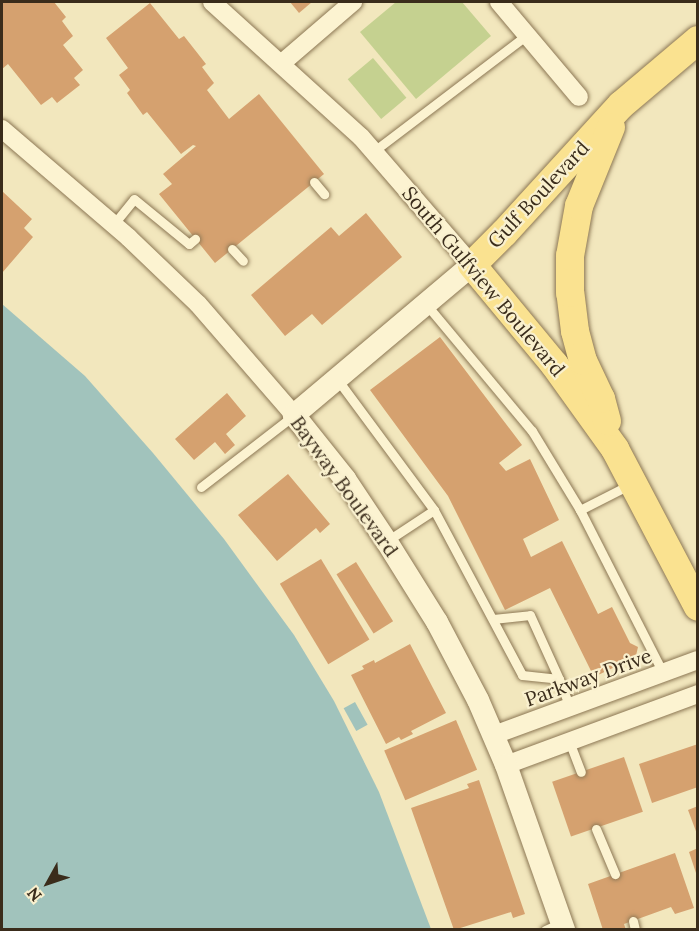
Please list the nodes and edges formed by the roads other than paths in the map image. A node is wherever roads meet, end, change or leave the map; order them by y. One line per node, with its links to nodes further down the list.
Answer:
1 (212, 2): 6 (street, South Gulfview Boulevard)
2 (353, 2): 6 (street)
3 (498, 2): 4 (street)
4 (531, 40): 7 (street); 10 (lane)
5 (689, 47): 8 (main road, Gulf Boulevard)
6 (282, 63): 10 (street, South Gulfview Boulevard)
7 (579, 97)
8 (621, 105): 17 (main road, Gulf Boulevard); 21 (main road)
9 (2, 129): 13 (street, Bayway Boulevard)
10 (374, 151): 17 (street, South Gulfview Boulevard)
11 (314, 182): 12 (lane)
12 (324, 194)
13 (113, 225): 14 (lane); 20 (street, Bayway Boulevard)
14 (195, 239)
15 (232, 249): 16 (lane)
16 (243, 261)
17 (472, 265): 18 (street, Gulf Boulevard); 21 (main road, South Gulfview Boulevard)
18 (426, 304): 19 (street, Gulf Boulevard); 25 (lane)
19 (337, 379): 20 (street, Gulf Boulevard); 24 (lane)
20 (294, 415): 23 (lane); 26 (street, Bayway Boulevard)
21 (615, 449): 22 (main road, South Gulfview Boulevard)
22 (632, 483): 25 (lane); 27 (main road, South Gulfview Boulevard)
23 (201, 487)
24 (434, 510): 26 (lane); 28 (lane)
25 (580, 510): 30 (lane)
26 (387, 542): 34 (street, Bayway Boulevard)
27 (698, 607)
28 (493, 619): 31 (lane); 31 (lane)
29 (698, 660): 30 (street, Parkway Drive)
30 (663, 673): 33 (street, Parkway Drive)
31 (559, 678): 33 (lane)
32 (698, 694): 35 (street)
33 (570, 707): 34 (street, Parkway Drive)
34 (494, 735): 36 (street, Bayway Boulevard)
35 (569, 741): 36 (street); 37 (lane)
36 (506, 765): 40 (street, Bayway Boulevard)
37 (581, 772)
38 (596, 829): 39 (lane)
39 (615, 874)
40 (556, 927)

